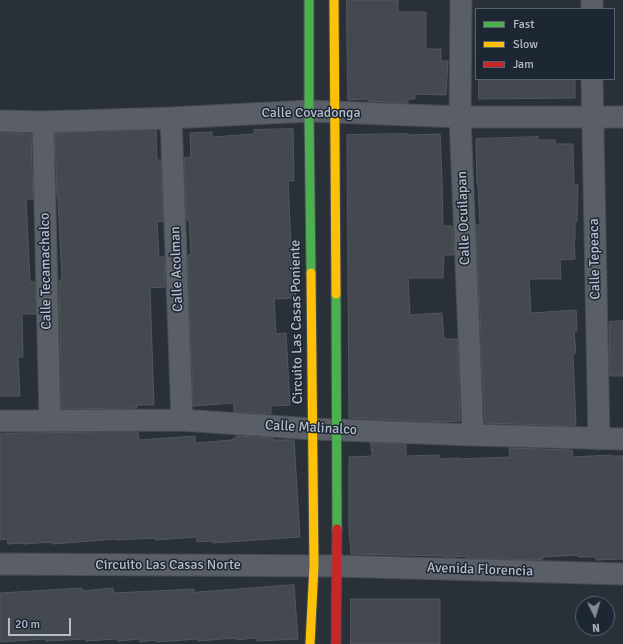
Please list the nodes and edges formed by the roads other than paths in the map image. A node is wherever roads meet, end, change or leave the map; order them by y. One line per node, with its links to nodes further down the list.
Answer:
1 (309, 0): 5 (street, Circuito Las Casas Poniente)
2 (334, 0): 6 (street)
3 (461, 0): 7 (street, Calle Ocuilapan)
4 (592, 80): 8 (street, Calle Tepeaca)
5 (309, 111): 6 (street, Calle Covadonga); 10 (street, Calle Covadonga); 16 (street, Circuito Las Casas Poniente)
6 (334, 111): 7 (street, Calle Covadonga); 17 (street)
7 (460, 117): 8 (street, Calle Covadonga); 18 (street, Calle Ocuilapan)
8 (592, 117): 9 (street, Calle Covadonga); 19 (street, Calle Tepeaca)
9 (623, 117)
10 (172, 118): 12 (street, Calle Covadonga); 15 (street, Calle Acolman)
11 (0, 121): 12 (street, Calle Covadonga)
12 (43, 122): 14 (street, Calle Tecamachalco)
13 (0, 420): 14 (street, Calle Malinalco)
14 (50, 420): 15 (street, Calle Malinalco)
15 (182, 420): 16 (street, Calle Malinalco)
16 (313, 429): 17 (street, Calle Malinalco); 22 (street, Circuito Las Casas Poniente)
17 (336, 429): 18 (street, Calle Malinalco); 23 (street)
18 (473, 435): 19 (street, Calle Malinalco)
19 (599, 439): 20 (street, Calle Malinalco)
20 (623, 439)
21 (0, 564): 22 (street, Circuito Las Casas Norte)
22 (314, 566): 23 (street, Circuito Las Casas Norte); 25 (street, Circuito Las Casas Poniente)
23 (337, 566): 24 (street, Avenida Florencia); 26 (street)
24 (623, 574)
25 (310, 644)
26 (336, 644)

